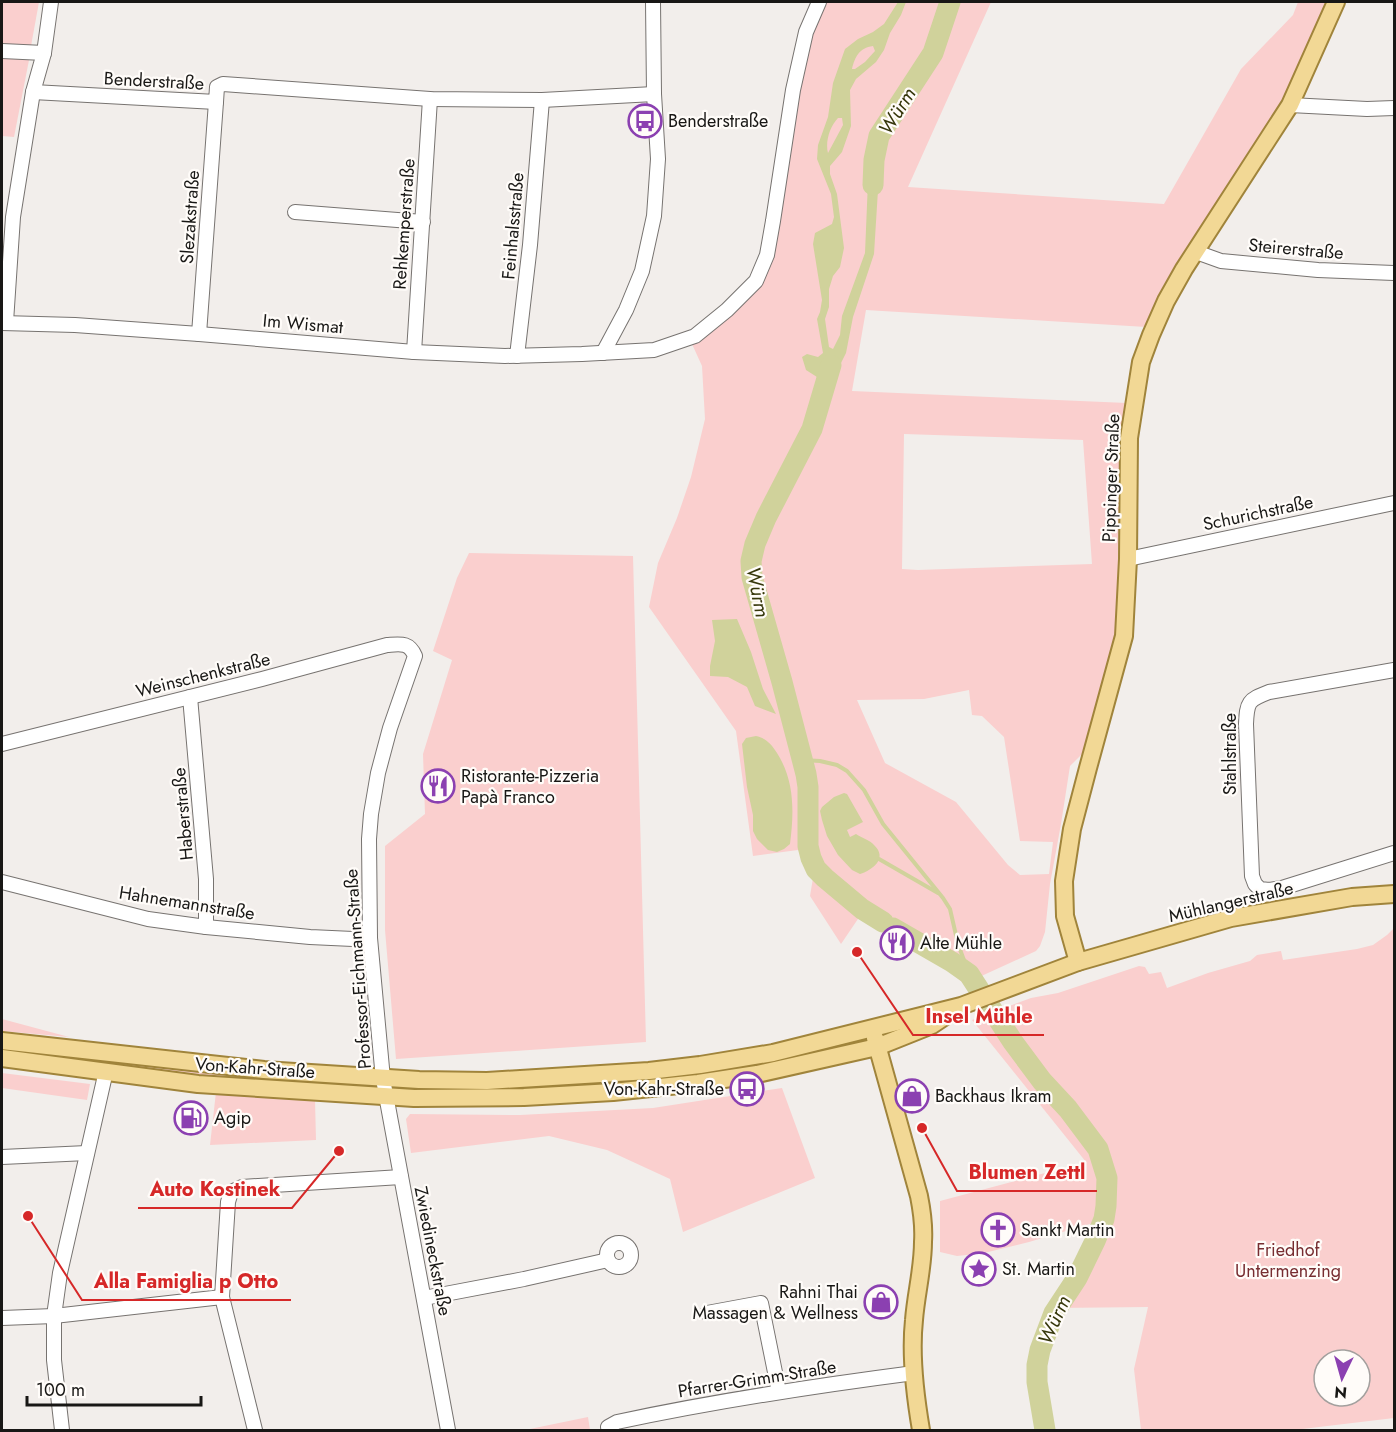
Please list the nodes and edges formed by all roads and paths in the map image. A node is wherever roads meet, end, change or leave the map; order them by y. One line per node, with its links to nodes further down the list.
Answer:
1 (51, 2): 6 (street)
2 (653, 2): 8 (street)
3 (819, 2): 22 (street, Im Wismat)
4 (1336, 2): 12 (main road, Pippinger Straße)
5 (2, 51): 6 (street)
6 (44, 53): 7 (street)
7 (33, 92): 11 (street, Benderstraße); 15 (street)
8 (654, 94): 10 (street, Benderstraße); 22 (street)
9 (430, 99): 10 (street, Benderstraße); 11 (street, Benderstraße); 16 (street, Rehkemperstraße)
10 (542, 100): 23 (street, Feinhalsstraße)
11 (216, 102): 20 (street, Slezakstraße)
12 (1290, 105): 13 (street); 17 (main road, Pippinger Straße)
13 (1395, 108)
14 (295, 212): 16 (street)
15 (7, 216): 19 (street)
16 (423, 222): 21 (street, Rehkemperstraße)
17 (1196, 252): 18 (street, Steirerstraße); 25 (main road, Pippinger Straße)
18 (1395, 273)
19 (4, 322): 20 (street, Im Wismat)
20 (199, 334): 21 (street, Im Wismat)
21 (414, 351): 23 (street, Im Wismat)
22 (603, 353): 23 (street, Im Wismat)
23 (517, 356)
24 (1395, 503): 25 (street, Schurichstraße)
25 (1128, 559): 35 (main road, Pippinger Straße)
26 (412, 649): 28 (street, Weinschenkstraße); 34 (street, Professor-Eichmann-Straße)
27 (1395, 670): 30 (street, Stahlstraße)
28 (190, 697): 29 (street, Weinschenkstraße); 33 (street, Haberstraße)
29 (2, 744)
30 (1395, 853)
31 (2, 882): 33 (street, Hahnemannstraße)
32 (1395, 894): 35 (main road, Mühlangerstraße)
33 (206, 927): 34 (street, Hahnemannstraße)
34 (370, 938): 42 (street, Professor-Eichmann-Straße)
35 (1078, 962): 36 (main road, Von-Kahr-Straße)
36 (961, 1005): 37 (main road, Von-Kahr-Straße); 39 (main road, Von-Kahr-Straße)
37 (872, 1028): 39 (main road); 42 (main road, Von-Kahr-Straße)
38 (2, 1041): 42 (main road, Von-Kahr-Straße)
39 (877, 1047): 43 (main road, Von-Kahr-Straße); 53 (main road)
40 (2, 1058): 41 (main road, Von-Kahr-Straße)
41 (106, 1071): 43 (main road, Von-Kahr-Straße); 44 (street)
42 (383, 1078): 43 (street, Zwiedineckstraße)
43 (387, 1097): 46 (street, Zwiedineckstraße)
44 (87, 1153): 45 (street); 51 (street)
45 (2, 1157)
46 (401, 1177): 48 (street); 49 (street, Zwiedineckstraße)
47 (608, 1260): 49 (street)
48 (222, 1297): 51 (street); 57 (street)
49 (423, 1298): 58 (street, Zwiedineckstraße)
50 (707, 1313): 54 (street)
51 (54, 1316): 52 (street); 56 (street)
52 (2, 1318)
53 (914, 1373): 54 (street, Pfarrer-Grimm-Straße); 59 (main road)
54 (779, 1392): 55 (street, Pfarrer-Grimm-Straße)
55 (608, 1427)
56 (62, 1431)
57 (255, 1431)
58 (448, 1431)
59 (921, 1431)

